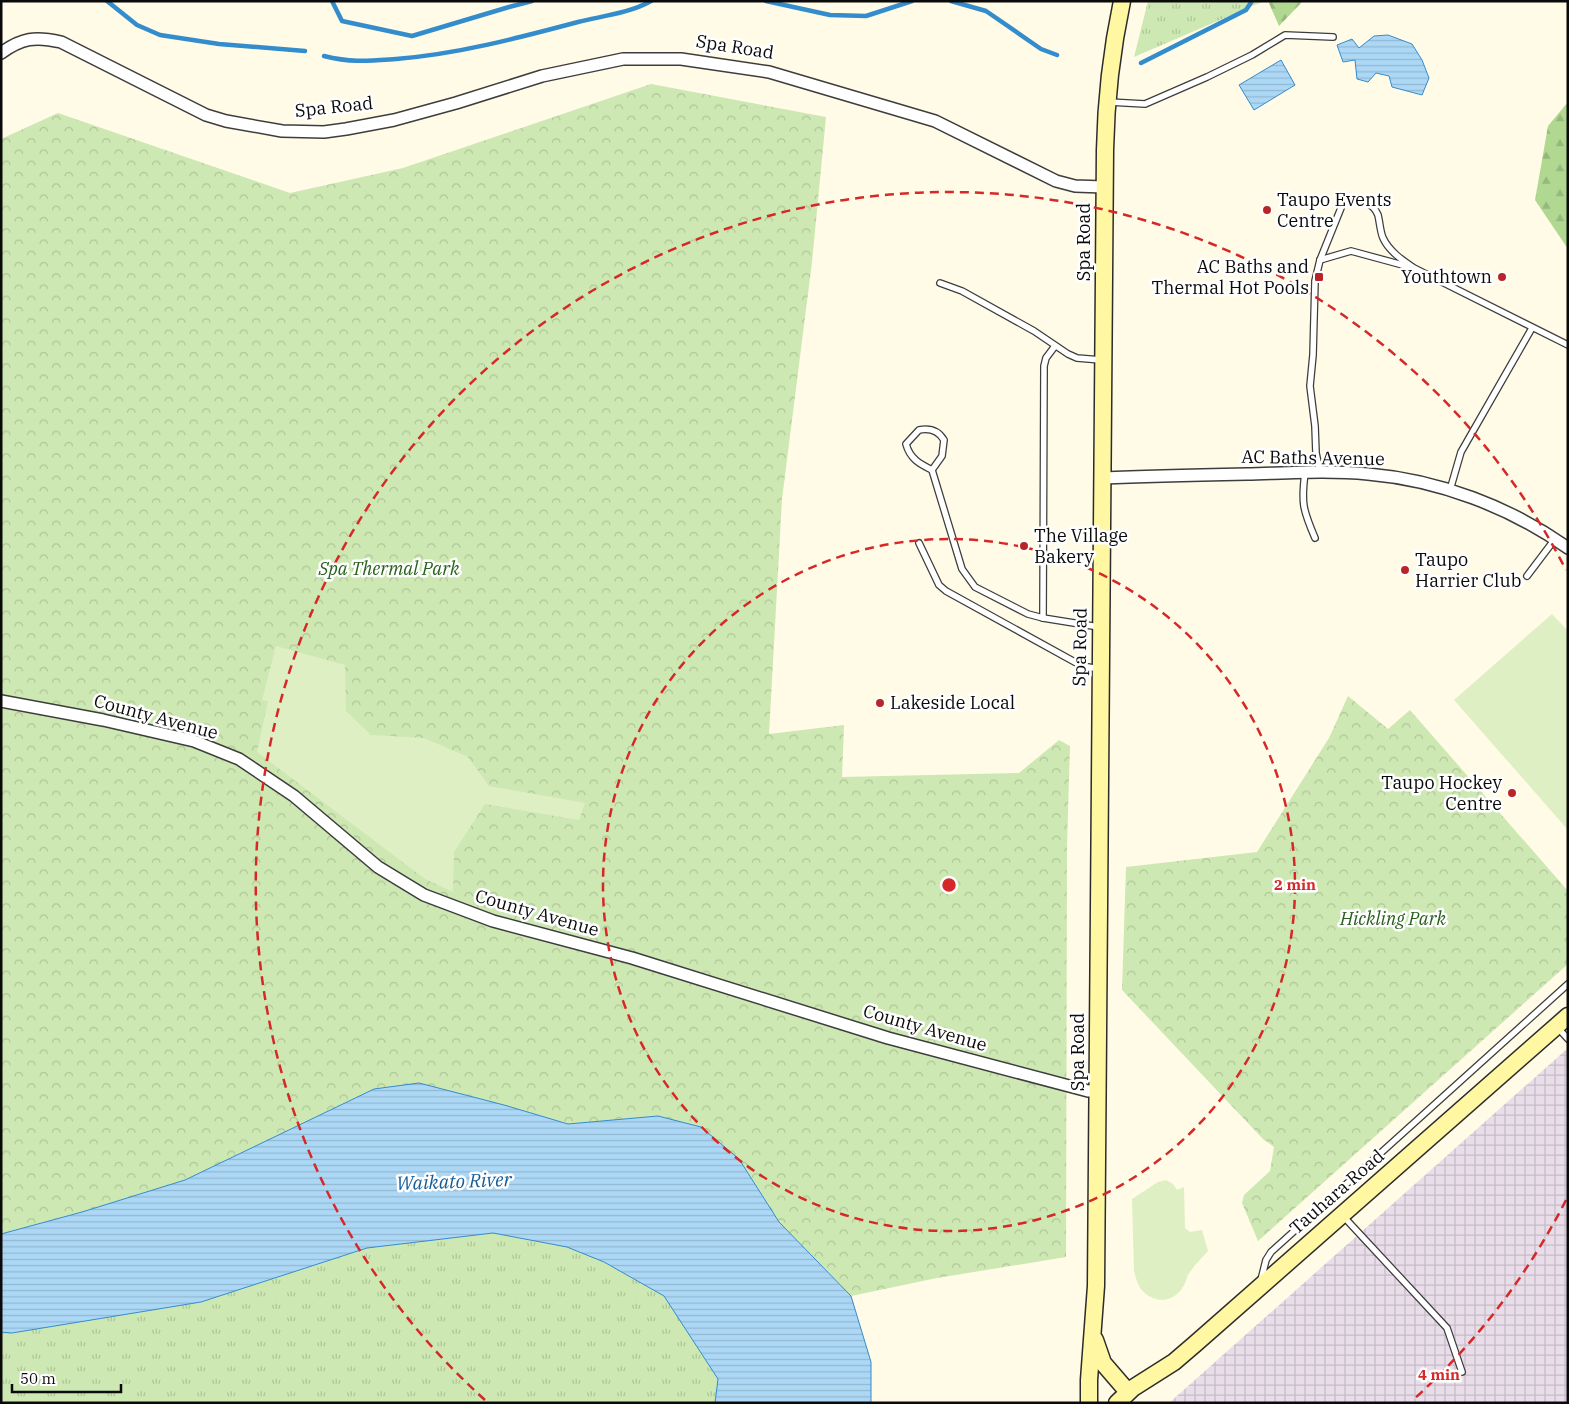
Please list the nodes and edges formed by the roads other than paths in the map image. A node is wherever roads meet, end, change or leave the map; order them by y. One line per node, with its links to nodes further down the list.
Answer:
1 (1122, 1): 4 (main road)
2 (1333, 36): 4 (lane)
3 (1, 53): 5 (street, Spa Road)
4 (1106, 102): 5 (main road)
5 (1104, 187): 12 (main road, Spa Road)
6 (1320, 260): 7 (lane); 7 (lane); 14 (lane)
7 (1414, 268): 9 (lane)
8 (940, 283): 11 (lane)
9 (1532, 328): 10 (lane); 17 (lane)
10 (1568, 345)
11 (1055, 346): 12 (lane); 23 (lane)
12 (1103, 360): 16 (main road, Spa Road)
13 (932, 470): 13 (lane); 23 (lane)
14 (1320, 472): 15 (street, AC Baths Avenue); 17 (street, AC Baths Avenue)
15 (1305, 473): 16 (street, AC Baths Avenue); 18 (lane)
16 (1103, 478): 24 (main road, Spa Road)
17 (1450, 490): 19 (street, AC Baths Avenue)
18 (1314, 538)
19 (1555, 539): 21 (street, AC Baths Avenue); 22 (lane)
20 (919, 543): 25 (lane)
21 (1568, 548)
22 (1527, 576)
23 (1042, 618): 24 (lane)
24 (1101, 627): 25 (main road, Spa Road)
25 (1100, 669): 30 (main road, Spa Road)
26 (1, 701): 30 (street, County Avenue)
27 (1568, 984): 32 (lane)
28 (1562, 1021): 29 (lane); 31 (main road, Tauhara Road)
29 (1568, 1040)
30 (1098, 1090): 33 (main road, Spa Road)
31 (1342, 1215): 32 (main road, Tauhara Road); 34 (lane)
32 (1260, 1287): 35 (main road, Tauhara Road)
33 (1093, 1336): 35 (main road, Spa Road); 36 (main road, Spa Road)
34 (1462, 1372)
35 (1122, 1397)
36 (1089, 1403)

